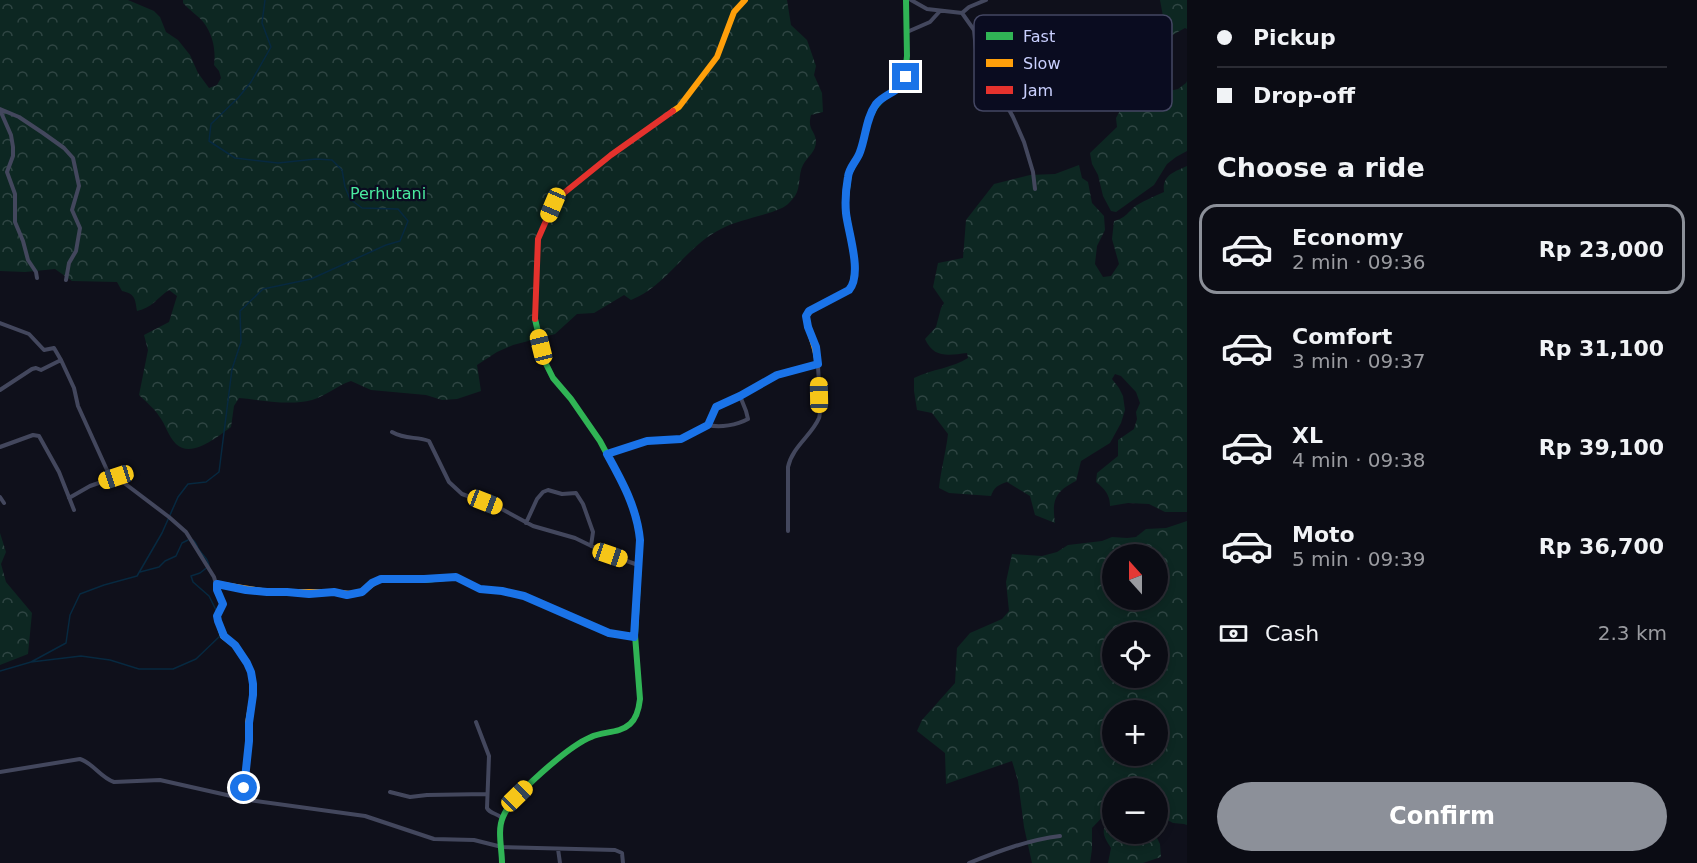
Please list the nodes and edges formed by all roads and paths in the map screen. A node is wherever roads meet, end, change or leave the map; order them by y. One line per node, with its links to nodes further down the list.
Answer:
1 (745, 0): 22 (street)
2 (906, 0): 8 (street)
3 (911, 0): 5 (street)
4 (986, 0): 6 (street)
5 (940, 11): 6 (street); 8 (street)
6 (962, 13): 7 (street)
7 (974, 30)
8 (907, 32): 16 (street)
9 (0, 109): 12 (street); 13 (street)
10 (1010, 111): 11 (street)
11 (1035, 189)
12 (37, 278)
13 (66, 280)
14 (0, 323): 15 (street)
15 (61, 360): 17 (street); 23 (street)
16 (818, 364): 18 (street); 29 (street)
17 (0, 390)
18 (740, 396): 19 (street); 19 (street)
19 (708, 425): 22 (street)
20 (392, 432): 28 (street)
21 (0, 447): 25 (street)
22 (604, 448): 31 (street)
23 (116, 477): 25 (street); 32 (street)
24 (0, 497): 26 (street)
25 (69, 498): 27 (street)
26 (4, 502)
27 (74, 510)
28 (526, 523): 30 (street); 30 (street)
29 (788, 531)
30 (591, 546): 31 (street)
31 (638, 565): 33 (street)
32 (216, 584): 33 (street); 38 (street)
33 (634, 637): 39 (street)
34 (476, 722): 37 (street)
35 (0, 772): 38 (street)
36 (390, 792): 37 (street)
37 (487, 794): 39 (street)
38 (241, 799): 41 (street)
39 (502, 818): 41 (street)
40 (1060, 836): 46 (street)
41 (502, 847): 42 (street); 43 (street)
42 (558, 849): 44 (street); 45 (street)
43 (502, 863)
44 (560, 863)
45 (623, 863)
46 (969, 863)

